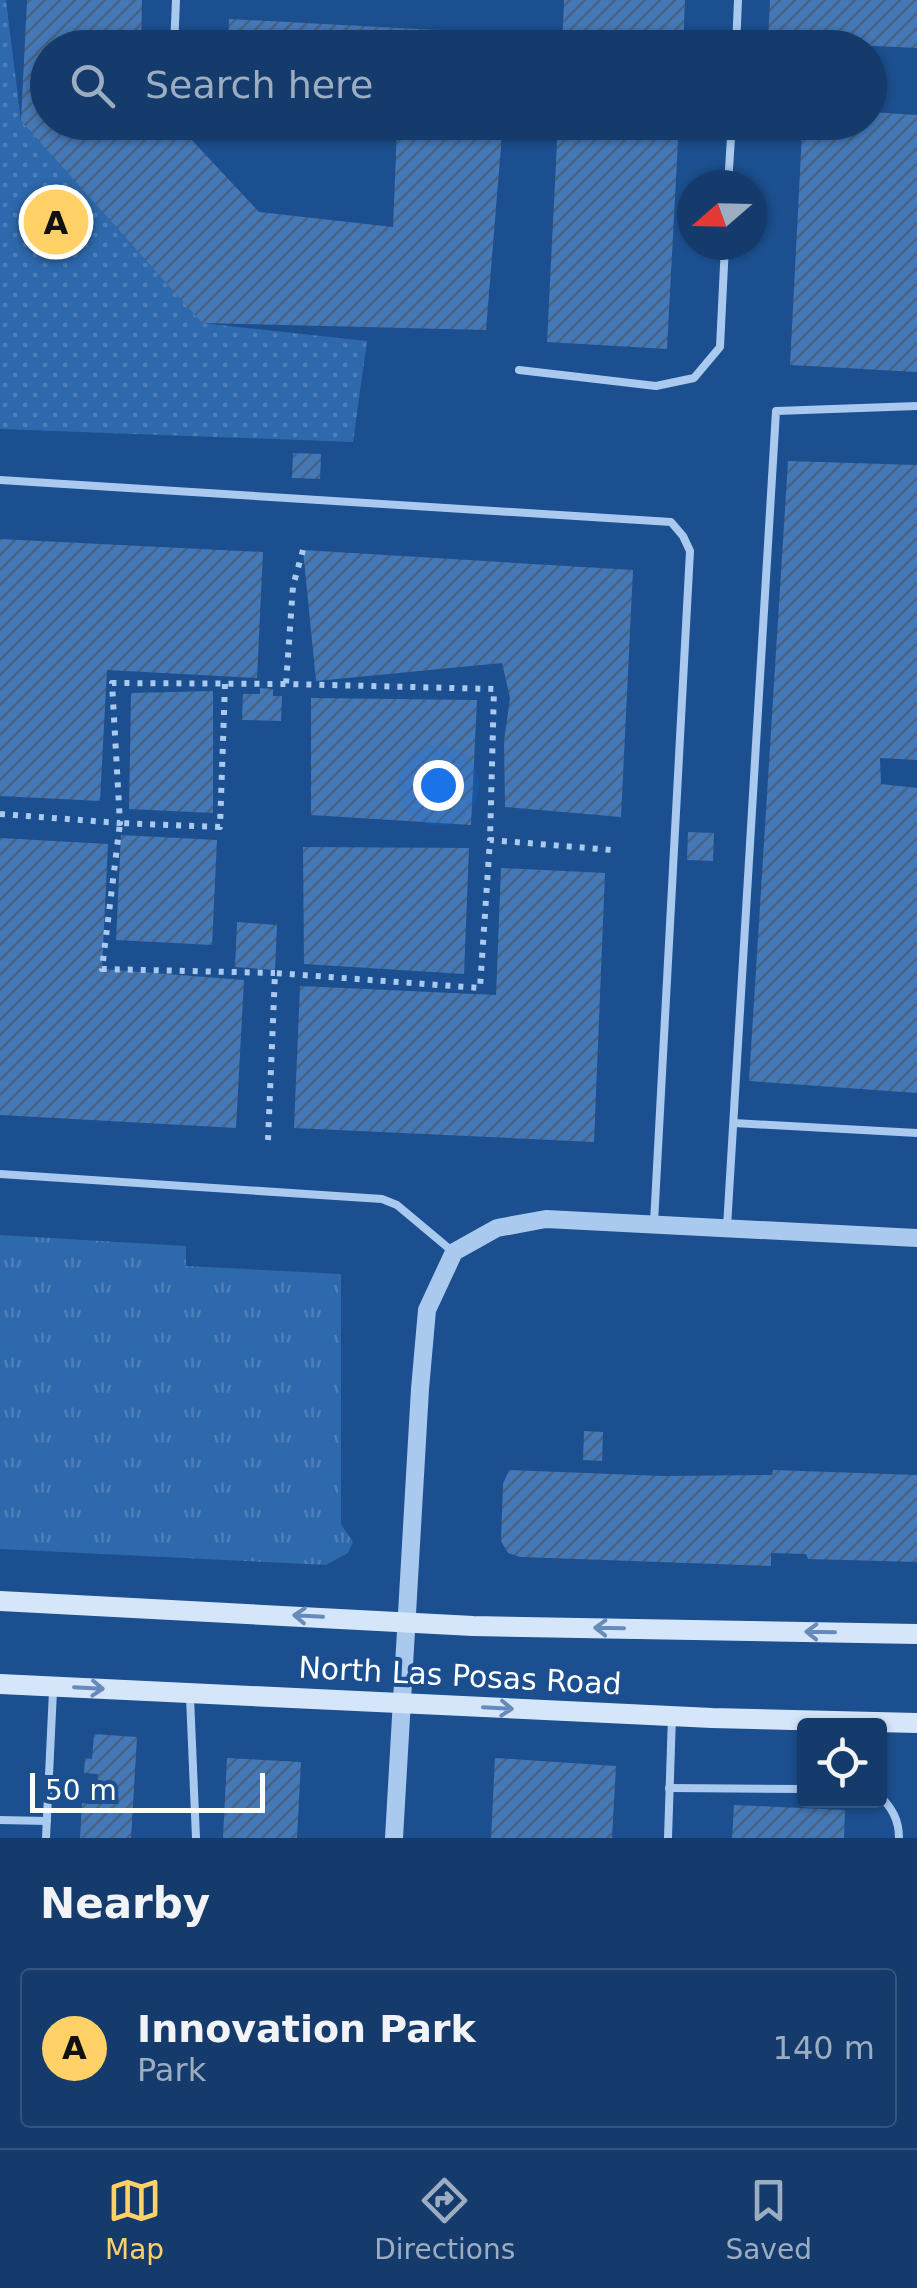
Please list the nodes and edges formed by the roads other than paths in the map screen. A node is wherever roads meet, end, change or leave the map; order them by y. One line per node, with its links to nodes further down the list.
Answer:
1 (176, 0): 3 (lane)
2 (738, 0): 4 (lane)
3 (175, 30)
4 (737, 30)
5 (731, 140): 6 (lane)
6 (729, 170)
7 (724, 260): 8 (lane)
8 (518, 370)
9 (917, 406): 11 (lane)
10 (0, 480): 14 (lane)
11 (734, 1122): 12 (lane); 15 (lane)
12 (917, 1133)
13 (0, 1174): 17 (lane)
14 (654, 1223): 15 (street); 17 (street)
15 (728, 1226): 16 (street)
16 (917, 1238)
17 (454, 1252): 19 (street)
18 (0, 1601): 19 (main road, North Las Posas Road, one-way to 18)
19 (406, 1621): 20 (main road, North Las Posas Road, one-way to 19); 24 (street)
20 (917, 1634)
21 (0, 1684): 22 (main road, North Las Posas Road)
22 (54, 1686): 23 (main road, North Las Posas Road, one-way to 23); 31 (lane)
23 (190, 1693): 24 (main road, North Las Posas Road); 33 (lane)
24 (401, 1702): 25 (main road, North Las Posas Road, one-way to 25); 34 (street)
25 (672, 1716): 26 (main road, North Las Posas Road); 27 (lane)
26 (917, 1723)
27 (670, 1788): 28 (lane); 35 (lane)
28 (797, 1789)
29 (887, 1803): 36 (lane)
30 (0, 1820): 31 (lane)
31 (47, 1821): 32 (lane)
32 (46, 1838)
33 (196, 1838)
34 (394, 1838)
35 (668, 1838)
36 (898, 1838)

